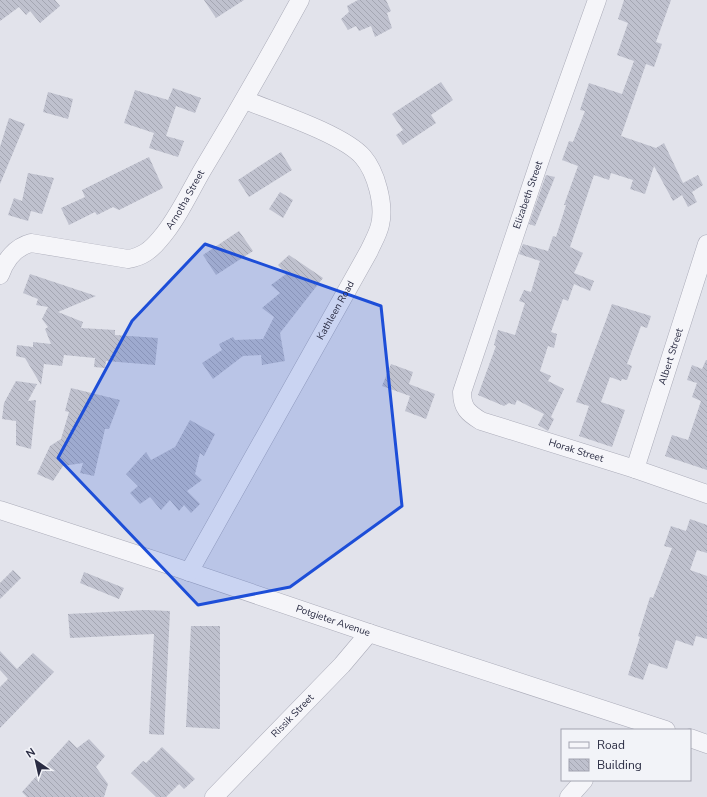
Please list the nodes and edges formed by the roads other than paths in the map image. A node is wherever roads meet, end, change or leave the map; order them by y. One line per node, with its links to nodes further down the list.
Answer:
1 (300, 0): 3 (street, Arnotha Street)
2 (597, 0): 6 (street, Elizabeth Street)
3 (245, 100): 5 (street, Arnotha Street); 10 (street, Kathleen Road)
4 (707, 244): 7 (street, Albert Street)
5 (0, 276)
6 (462, 392): 7 (street, Horak Street)
7 (635, 469): 8 (street, Horak Street)
8 (707, 494)
9 (0, 510): 10 (street, Potgieter Avenue)
10 (189, 572): 11 (street, Potgieter Avenue)
11 (369, 633): 12 (street, Potgieter Avenue); 17 (street, Rissik Street)
12 (635, 725): 13 (street, Potgieter Avenue)
13 (660, 729)
14 (691, 738): 15 (street)
15 (707, 744)
16 (583, 781): 18 (street)
17 (214, 797)
18 (569, 797)

